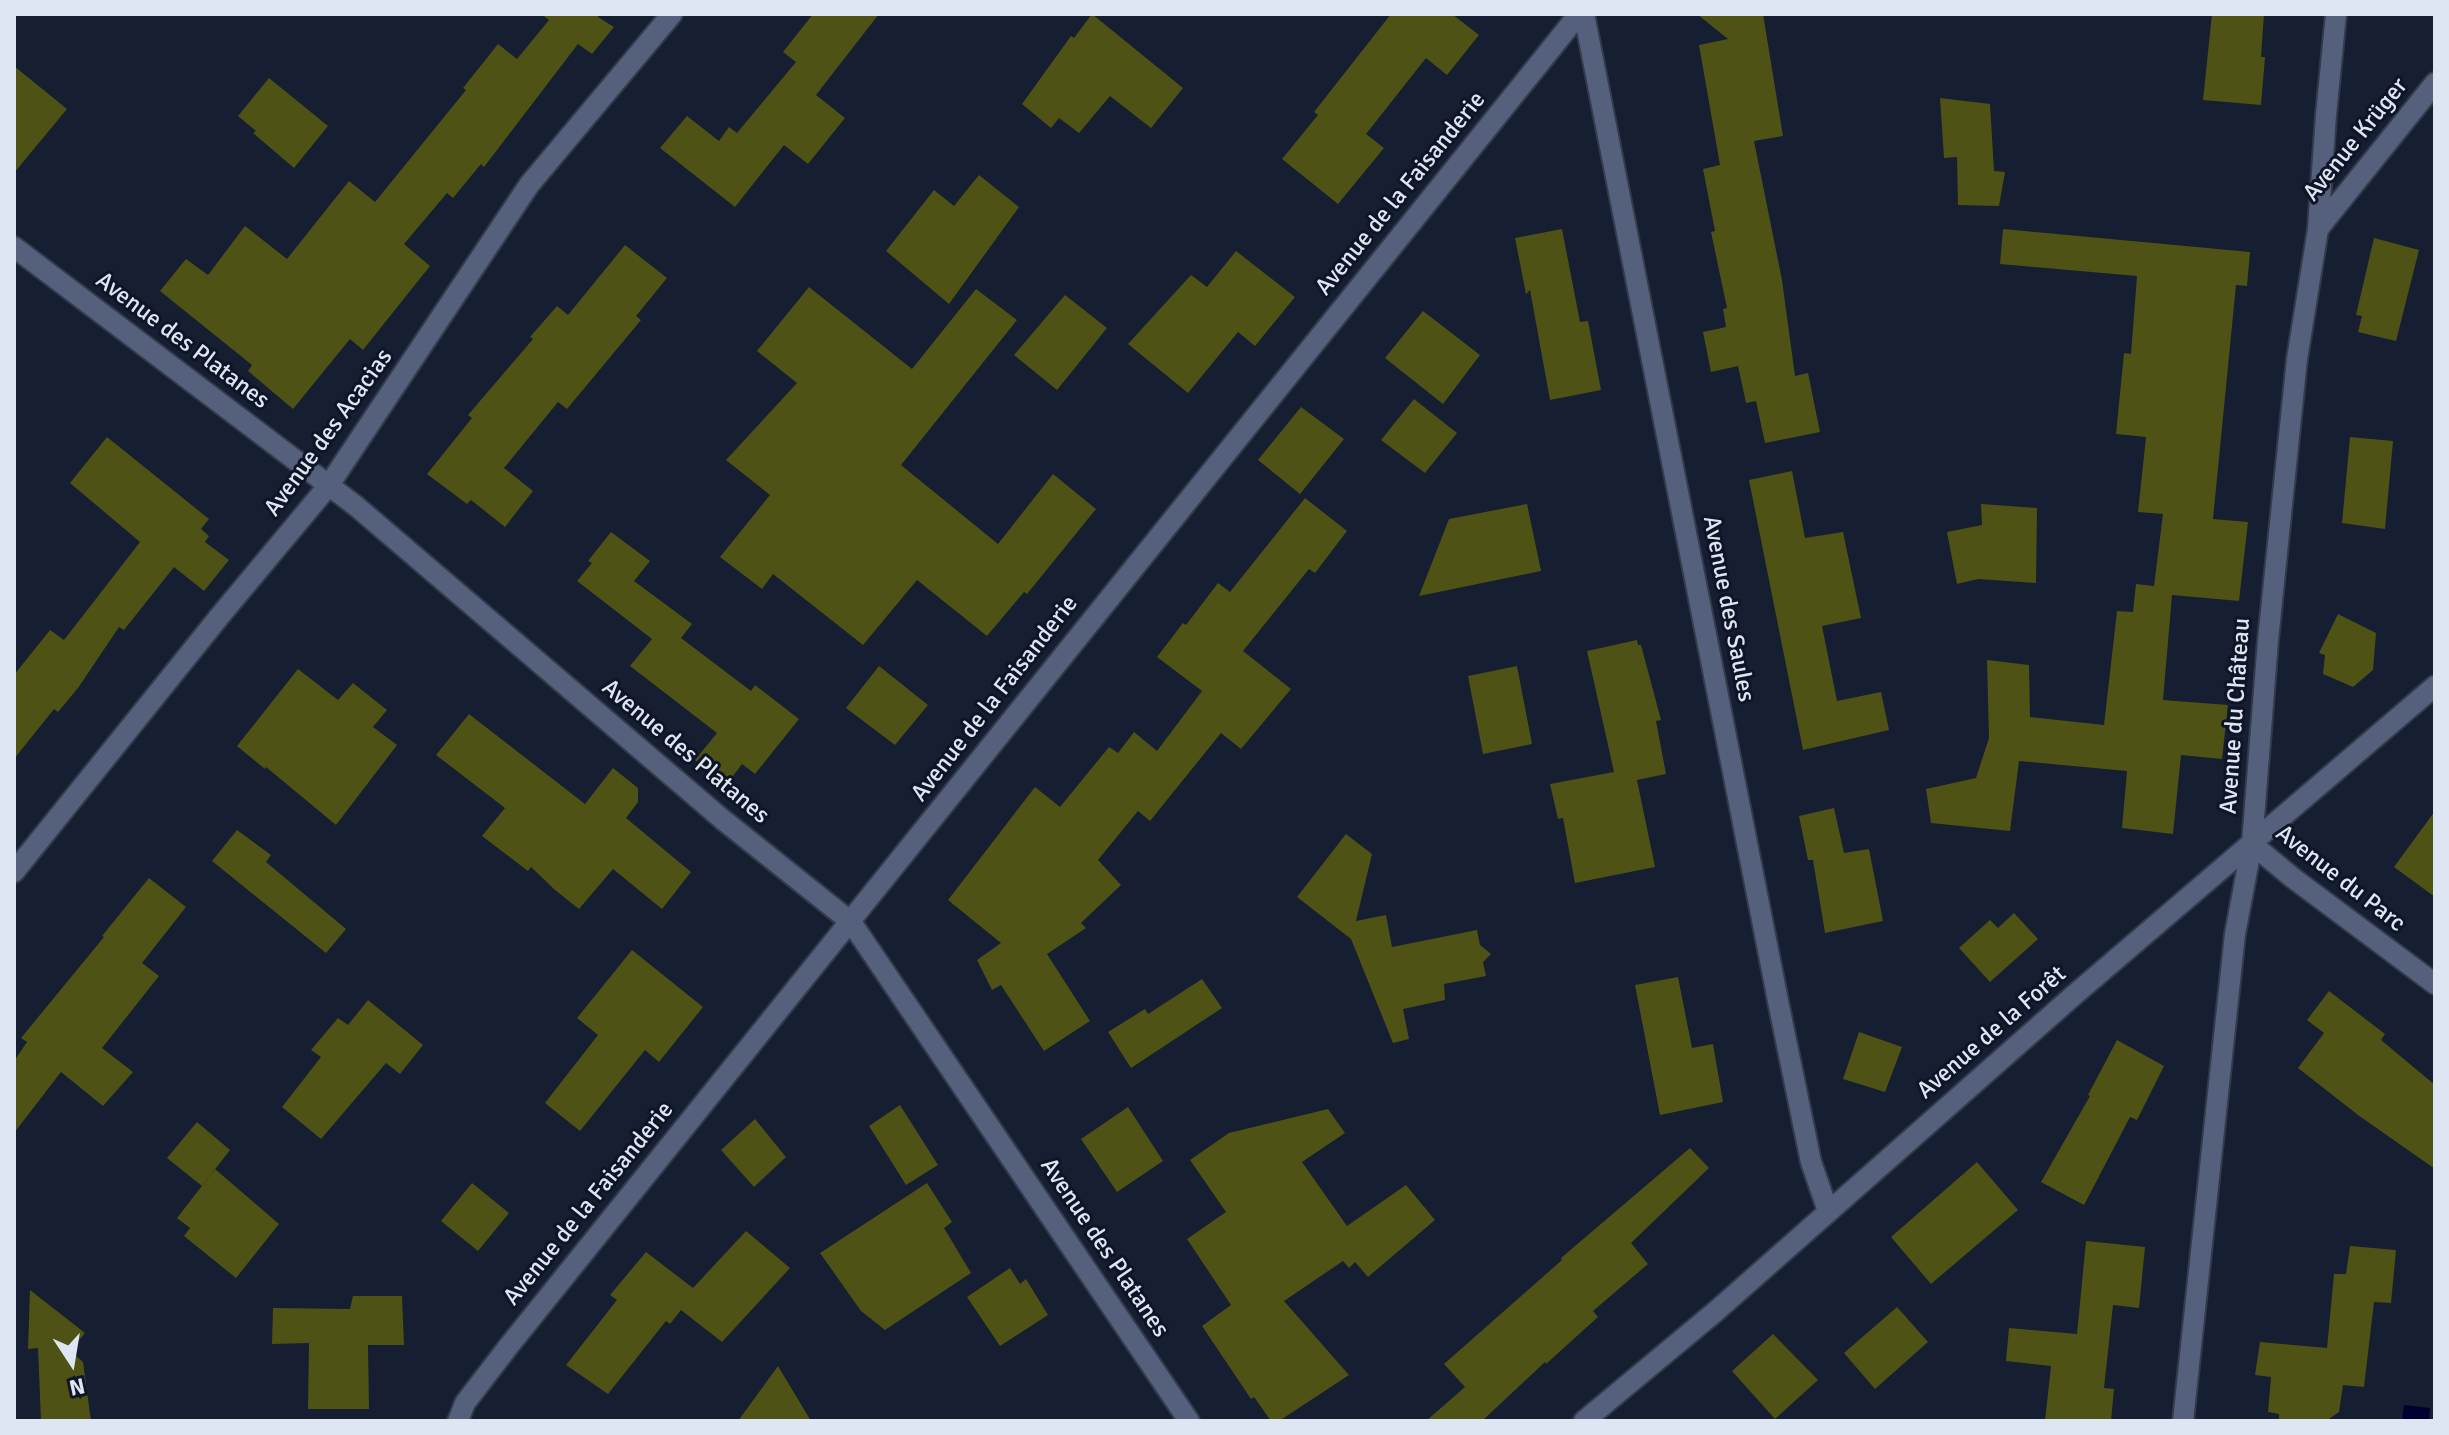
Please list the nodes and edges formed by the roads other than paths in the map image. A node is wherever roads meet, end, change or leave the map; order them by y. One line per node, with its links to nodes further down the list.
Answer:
1 (672, 14): 7 (street, Avenue des Acacias)
2 (1581, 14): 11 (street, Avenue de la Faisanderie); 13 (street, Avenue des Saules)
3 (2336, 14): 5 (street, Avenue du Château)
4 (2435, 83): 5 (street, Avenue Krüger)
5 (2318, 229): 9 (street, Avenue du Château)
6 (14, 247): 7 (street, Avenue des Platanes)
7 (329, 485): 10 (street, Avenue des Acacias); 11 (street, Avenue des Platanes)
8 (2435, 686): 9 (street, Avenue de la Forêt)
9 (2252, 844): 12 (street, Avenue du Parc); 13 (street, Avenue de la Forêt); 17 (street, Avenue du Château)
10 (14, 872)
11 (851, 922): 14 (street, Avenue de la Faisanderie); 15 (street, Avenue des Platanes)
12 (2435, 984)
13 (1828, 1211): 16 (street, Avenue de la Forêt)
14 (458, 1421)
15 (1189, 1421)
16 (1584, 1421)
17 (2183, 1421)

